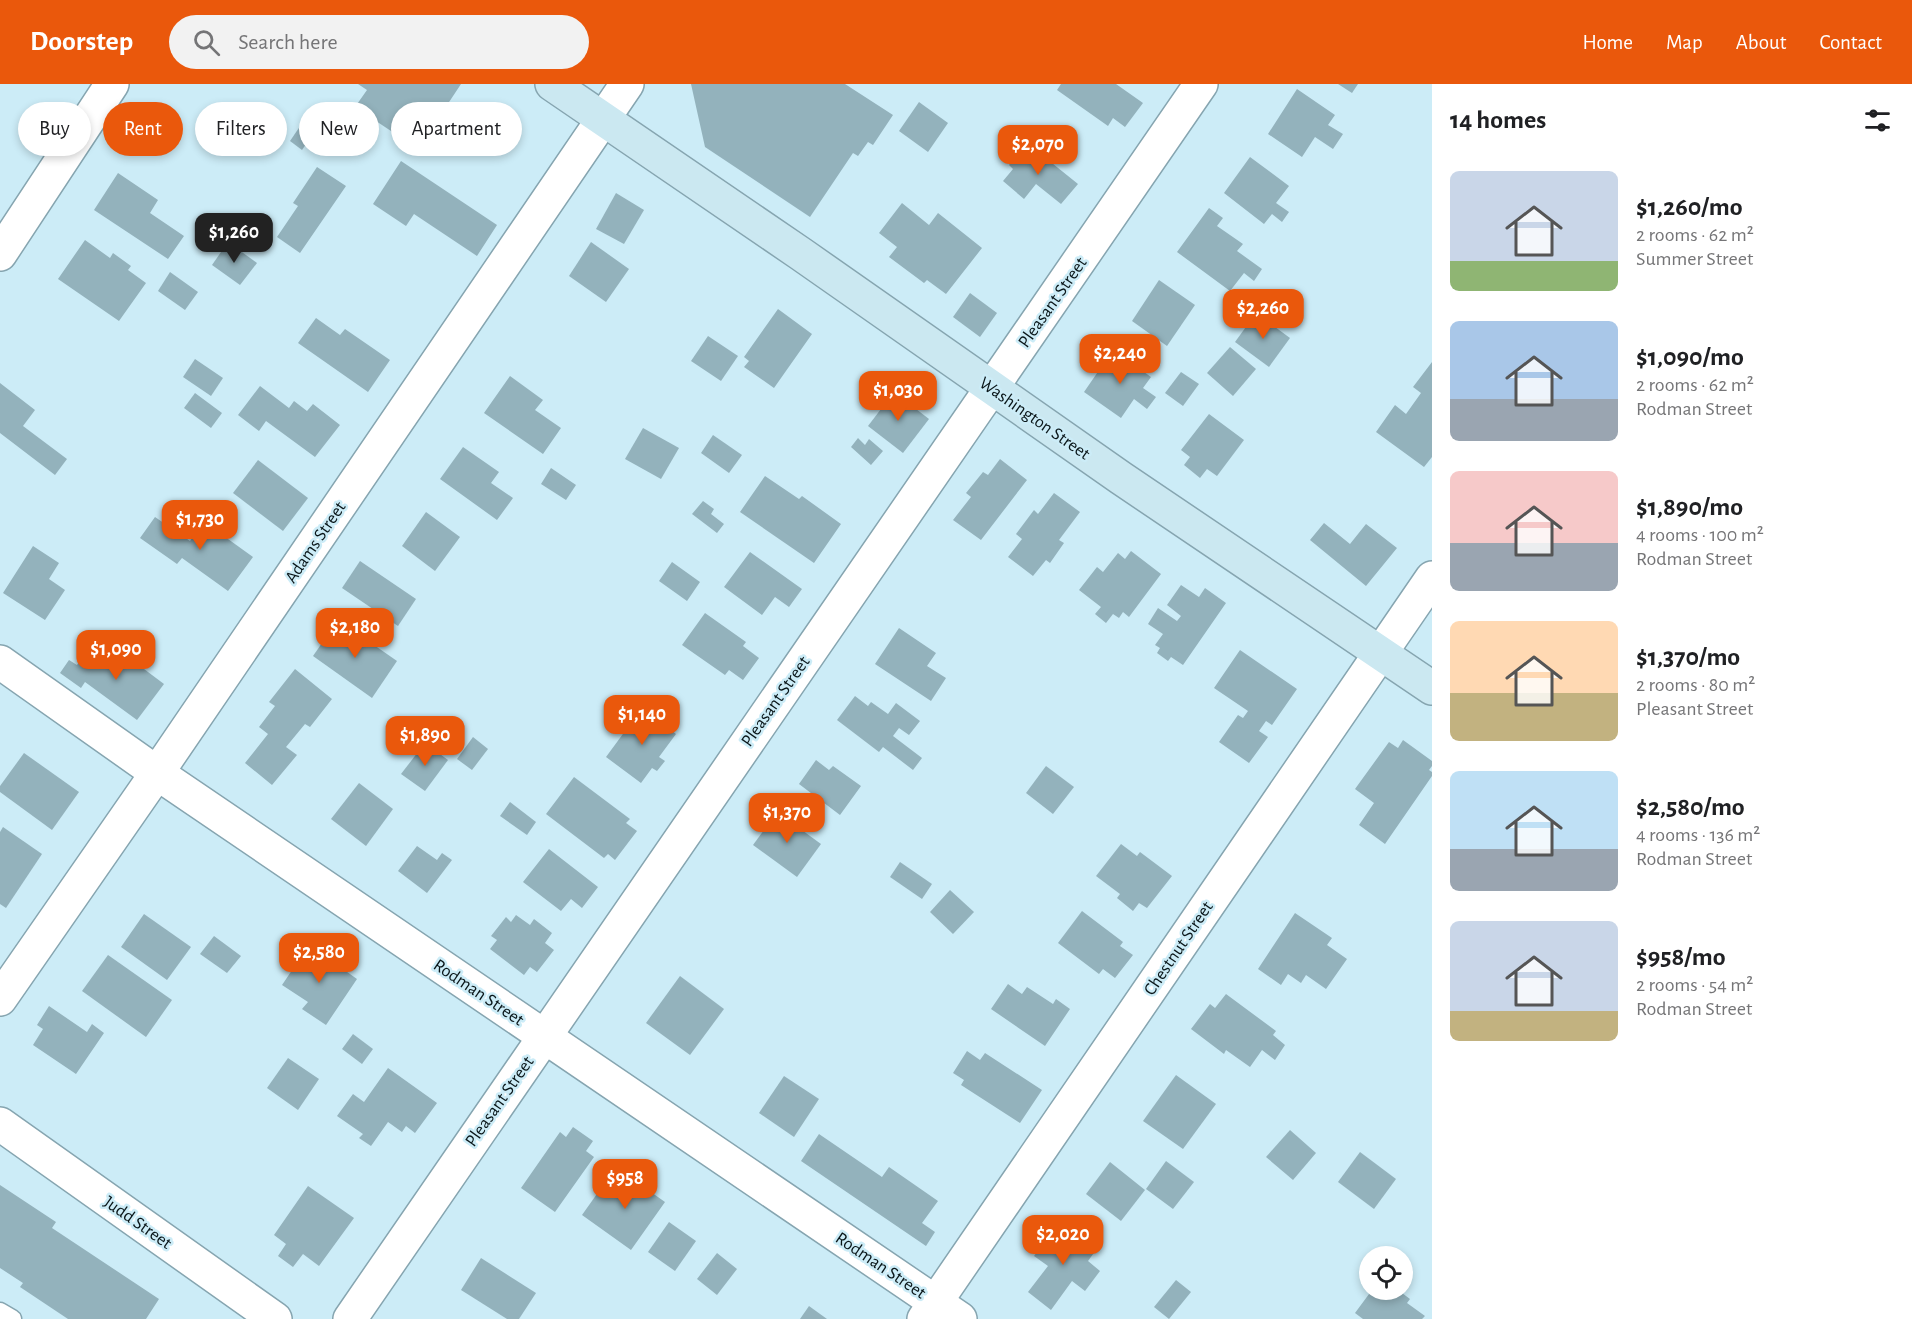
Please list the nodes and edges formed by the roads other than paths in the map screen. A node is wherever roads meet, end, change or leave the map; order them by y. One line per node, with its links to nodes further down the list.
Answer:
1 (112, 84): 6 (street)
2 (552, 84): 5 (main road, Washington Street)
3 (627, 84): 5 (street, Adams Street)
4 (1202, 84): 7 (street, Pleasant Street)
5 (603, 119): 7 (main road, Washington Street); 12 (street, Adams Street)
6 (0, 254)
7 (992, 389): 9 (main road, Washington Street); 14 (street, Pleasant Street)
8 (1432, 578): 9 (street, Chestnut Street)
9 (1380, 653): 11 (main road, Washington Street); 17 (street, Chestnut Street)
10 (0, 662): 12 (street, Rodman Street)
11 (1432, 688)
12 (157, 773): 13 (street, Adams Street); 14 (street, Rodman Street)
13 (0, 999)
14 (544, 1036): 17 (street, Rodman Street); 20 (street, Pleasant Street)
15 (0, 1124): 19 (street, Judd Street)
16 (0, 1312): 18 (lane)
17 (940, 1313)
18 (12, 1319)
19 (275, 1319)
20 (350, 1319)

